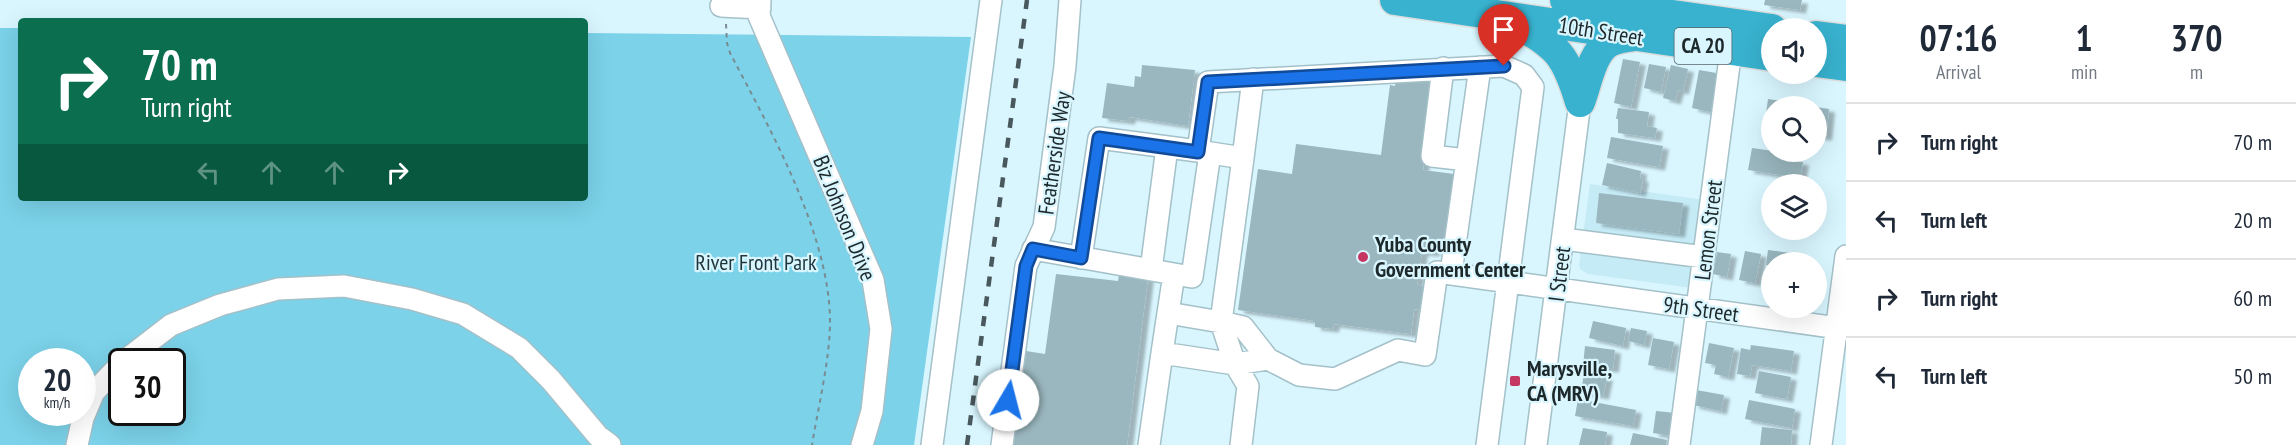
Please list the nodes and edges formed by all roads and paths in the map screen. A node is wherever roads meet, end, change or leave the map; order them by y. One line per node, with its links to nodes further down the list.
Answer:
1 (992, 0): 47 (street)
2 (1070, 0): 25 (street, Featherside Way)
3 (1395, 0): 7 (highway, 10th Street / CA 20)
4 (1565, 0): 8 (highway, 10th Street / CA 20)
5 (760, 4): 6 (street); 46 (street, Biz Johnson Drive)
6 (724, 6): 45 (path)
7 (1498, 14): 9 (highway, 10th Street / CA 20); 19 (highway)
8 (1761, 27)
9 (1635, 36): 12 (highway, 10th Street / CA 20); 19 (highway)
10 (1827, 37): 11 (highway)
11 (1846, 40)
12 (1731, 50): 13 (highway, 10th Street / CA 20); 27 (street, Lemon Street)
13 (1761, 54)
14 (1827, 63): 15 (highway)
15 (1846, 66)
16 (1480, 67): 17 (street); 23 (street); 32 (street)
17 (1443, 68): 18 (street); 23 (street)
18 (1253, 79): 21 (street); 22 (street)
19 (1580, 102): 24 (street, I Street)
20 (1167, 147): 21 (street); 28 (street); 29 (street)
21 (1204, 152): 22 (street); 31 (street)
22 (1243, 158): 36 (street)
23 (1467, 160): 30 (street)
24 (1563, 239): 27 (street); 33 (street, I Street)
25 (1033, 249): 28 (street); 48 (street, Featherside Way)
26 (1846, 256): 37 (street)
27 (1704, 257): 34 (street, Lemon Street)
28 (1081, 258): 29 (street)
29 (1151, 270): 31 (street)
30 (1451, 273): 32 (street, 9th Street); 40 (street)
31 (1173, 274): 35 (street)
32 (1508, 281): 33 (street, 9th Street); 51 (street)
33 (1557, 288): 34 (street, 9th Street); 52 (street, I Street)
34 (1697, 309): 37 (street, 9th Street); 53 (street, Lemon Street)
35 (1168, 313): 36 (street); 39 (street)
36 (1221, 322): 40 (street); 41 (street)
37 (1841, 328): 54 (street)
38 (141, 348): 44 (street)
39 (1162, 353): 41 (street); 49 (street)
40 (1268, 359): 41 (street)
41 (1235, 364): 50 (street)
42 (108, 377): 43 (street)
43 (77, 445)
44 (610, 445)
45 (812, 445)
46 (862, 445)
47 (932, 445)
48 (1002, 445)
49 (1149, 445)
50 (1241, 445)
51 (1487, 445)
52 (1536, 445)
53 (1679, 445)
54 (1821, 445)

